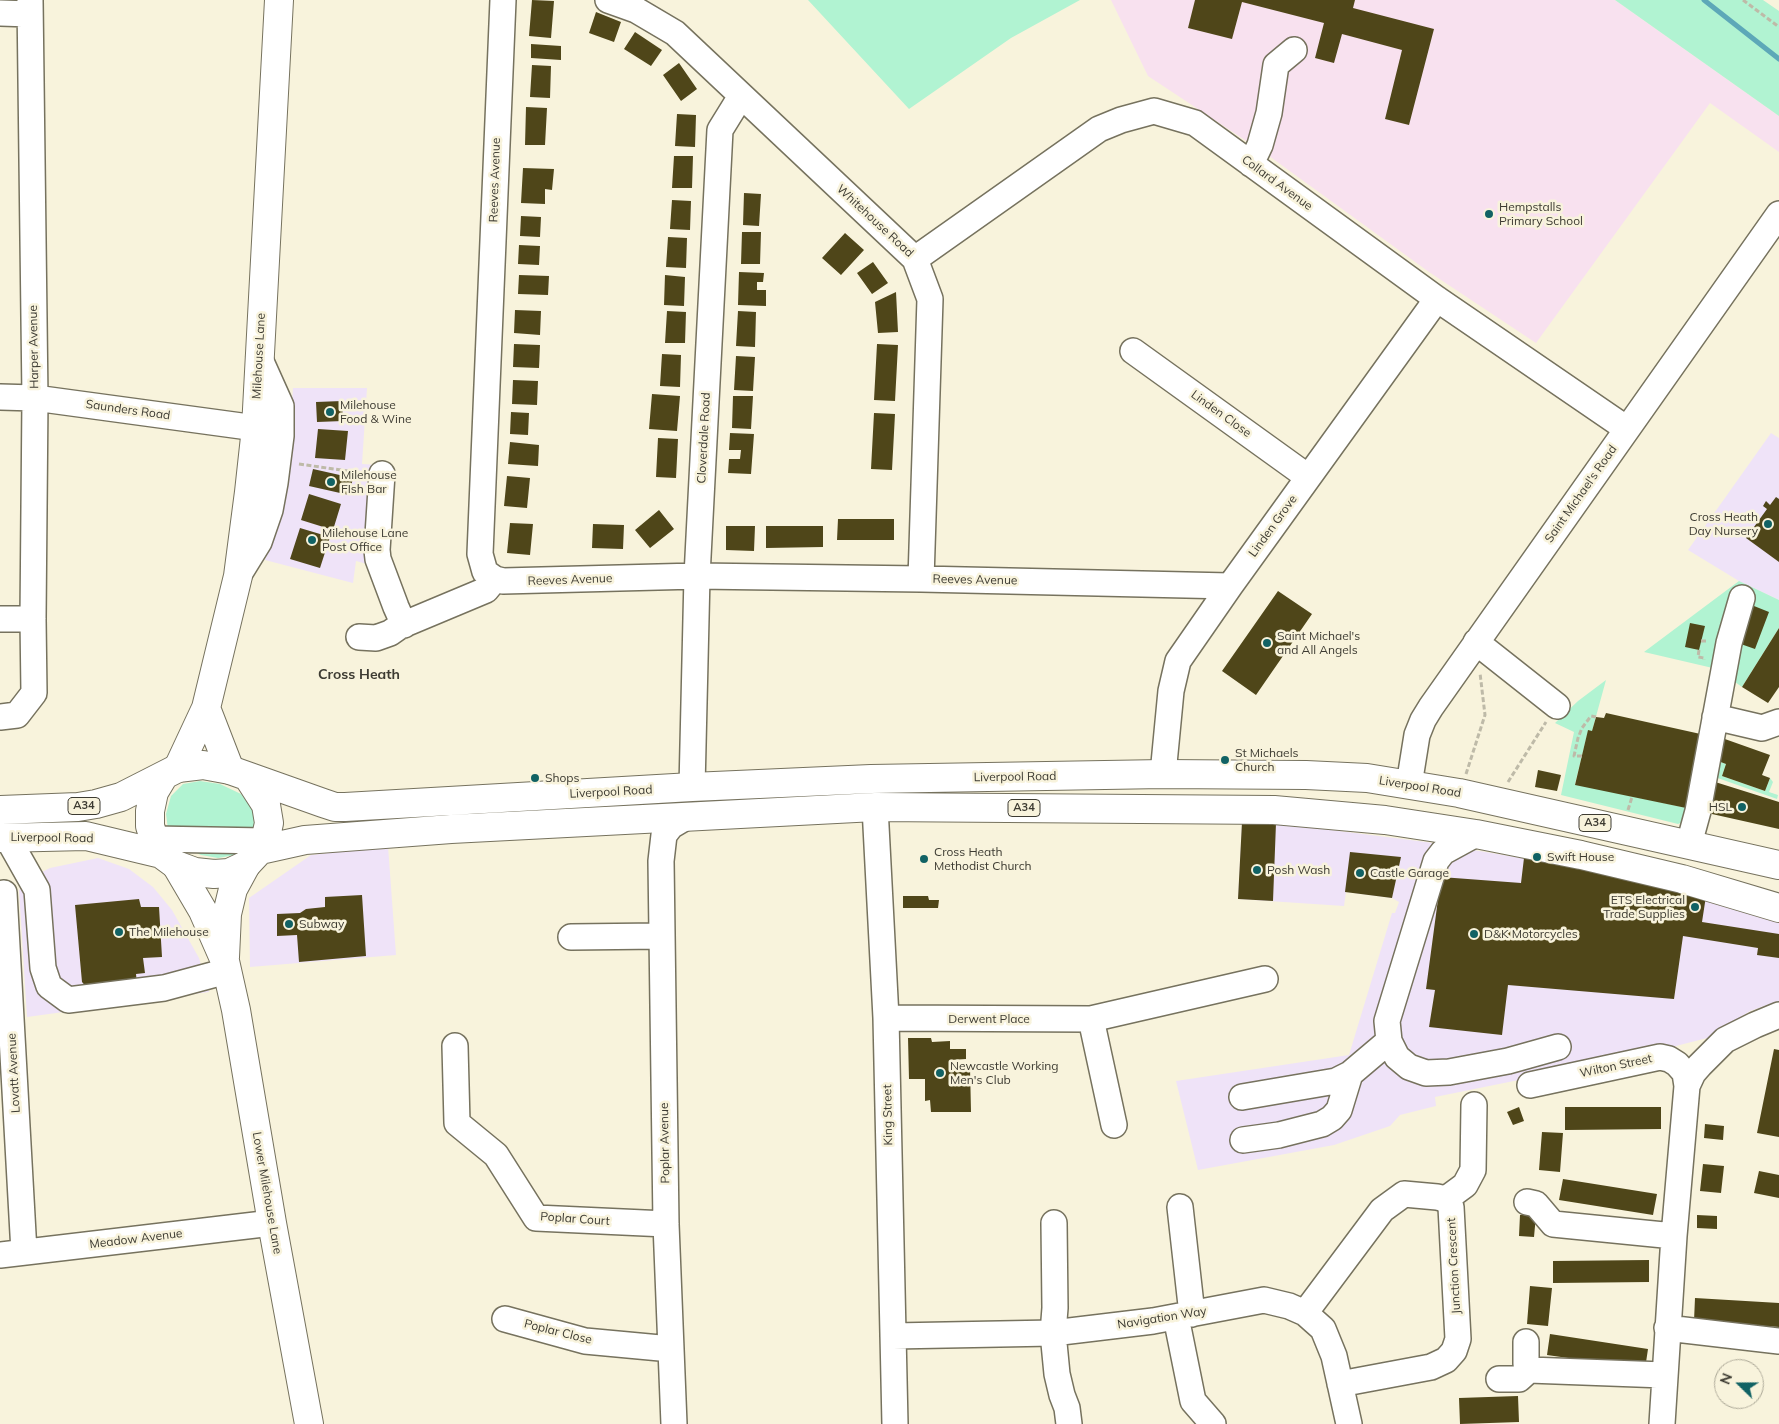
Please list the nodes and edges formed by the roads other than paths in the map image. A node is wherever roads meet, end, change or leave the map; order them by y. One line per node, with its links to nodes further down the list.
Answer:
1 (279, 0): 13 (main road, Milehouse Lane)
2 (503, 0): 22 (street, Reeves Avenue)
3 (608, 0): 7 (street, Whitehouse Road)
4 (30, 7): 5 (street); 15 (street, Harper Avenue)
5 (0, 13)
6 (1294, 50): 8 (street)
7 (741, 96): 10 (street, Whitehouse Road); 21 (street, Cloverdale Road)
8 (1251, 164): 10 (street, Collard Avenue); 11 (street, Collard Avenue)
9 (1779, 214): 17 (street, Saint Michael's Road)
10 (916, 259): 23 (street, Whitehouse Road)
11 (1437, 299): 17 (street, Collard Avenue); 19 (street, Linden Grove)
12 (1133, 351): 19 (street, Linden Close)
13 (259, 357): 16 (main road, Milehouse Lane); 20 (street)
14 (0, 398): 15 (street, Saunders Road)
15 (34, 398): 16 (street, Saunders Road); 27 (street, Harper Avenue)
16 (256, 428): 20 (main road, Milehouse Lane)
17 (1627, 429): 30 (street, Saint Michael's Road)
18 (382, 474): 28 (street)
19 (1308, 477): 24 (street, Linden Grove)
20 (238, 576): 32 (main road, Milehouse Lane)
21 (697, 576): 22 (street, Reeves Avenue); 23 (street, Reeves Avenue); 39 (street, Cloverdale Road)
22 (495, 579): 28 (street)
23 (921, 579): 24 (street, Reeves Avenue)
24 (1230, 586): 38 (street, Linden Grove)
25 (1742, 598): 34 (street)
26 (0, 619): 27 (street)
27 (33, 619): 33 (street, Harper Avenue)
28 (404, 625): 29 (street)
29 (359, 637)
30 (1476, 642): 31 (street); 40 (street, Saint Michael's Road)
31 (1557, 706)
32 (206, 708): 36 (main road, Milehouse Lane); 37 (main road)
33 (0, 716)
34 (1715, 717): 35 (street); 46 (street)
35 (1779, 722)
36 (170, 772): 37 (main road); 42 (main road, A34); 48 (main road)
37 (239, 773): 39 (main road, Liverpool Road / A34); 47 (main road)
38 (1163, 774): 39 (main road, Liverpool Road / A34); 40 (main road, Liverpool Road / A34)
39 (692, 787)
40 (1401, 804): 41 (main road, Liverpool Road / A34); 44 (main road, Liverpool Road / A34); 46 (main road, Liverpool Road / A34); 49 (main road, A34)
41 (875, 807): 43 (main road, Liverpool Road / A34); 58 (street, King Street)
42 (0, 810)
43 (688, 816): 47 (main road, Liverpool Road / A34); 53 (street, Poplar Avenue)
44 (1476, 834): 49 (main road, Liverpool Road / A34); 60 (street)
45 (4, 837): 48 (main road, Liverpool Road); 55 (street)
46 (1689, 844): 50 (main road, Liverpool Road / A34)
47 (257, 852): 48 (main road); 55 (main road, Lower Milehouse Lane)
48 (164, 853): 55 (main road, Lower Milehouse Lane)
49 (1581, 856): 52 (main road, Liverpool Road / A34)
50 (1779, 865)
51 (4, 893): 77 (street, Lovatt Avenue)
52 (1779, 908)
53 (662, 936): 54 (street); 75 (street, Poplar Avenue)
54 (571, 937)
55 (226, 966): 73 (main road, Lower Milehouse Lane)
56 (1265, 979): 59 (street, Derwent Place)
57 (1779, 1016): 65 (street, Wilton Street)
58 (886, 1018): 59 (street, Derwent Place); 84 (street, King Street)
59 (1092, 1019): 68 (street)
60 (1389, 1041): 62 (street); 63 (street)
61 (455, 1046): 75 (street, Poplar Court)
62 (1558, 1047)
63 (1350, 1074): 66 (street); 69 (street)
64 (1530, 1084): 65 (street, Wilton Street)
65 (1687, 1086): 76 (street, Wilton Street)
66 (1242, 1097)
67 (1474, 1104): 70 (street)
68 (1114, 1125)
69 (1243, 1140)
70 (1446, 1199): 79 (street); 91 (street, Junction Crescent)
71 (1527, 1202): 76 (street)
72 (1180, 1207): 80 (street)
73 (272, 1223): 77 (street, Meadow Avenue); 92 (main road, Lower Milehouse Lane)
74 (1054, 1223): 83 (street)
75 (666, 1224): 87 (street, Poplar Avenue)
76 (1674, 1236): 82 (street, Wilton Street)
77 (24, 1252): 78 (street, Meadow Avenue)
78 (0, 1256)
79 (1305, 1313): 80 (street, Navigation Way); 91 (street, Navigation Way)
80 (1184, 1315): 83 (street, Navigation Way); 96 (street)
81 (505, 1319): 87 (street, Poplar Close)
82 (1667, 1328): 85 (street); 89 (street, Wilton Street)
83 (1053, 1333): 84 (street, Navigation Way); 95 (street)
84 (893, 1336): 94 (street, King Street)
85 (1779, 1341)
86 (1526, 1342): 88 (street)
87 (671, 1349): 93 (street, Poplar Avenue)
88 (1529, 1370): 89 (street); 90 (street)
89 (1664, 1375): 98 (street, Wilton Street)
90 (1499, 1379)
91 (1340, 1384): 97 (street, Navigation Way)
92 (309, 1424)
93 (674, 1424)
94 (895, 1424)
95 (1069, 1424)
96 (1213, 1424)
97 (1349, 1424)
98 (1662, 1424)

